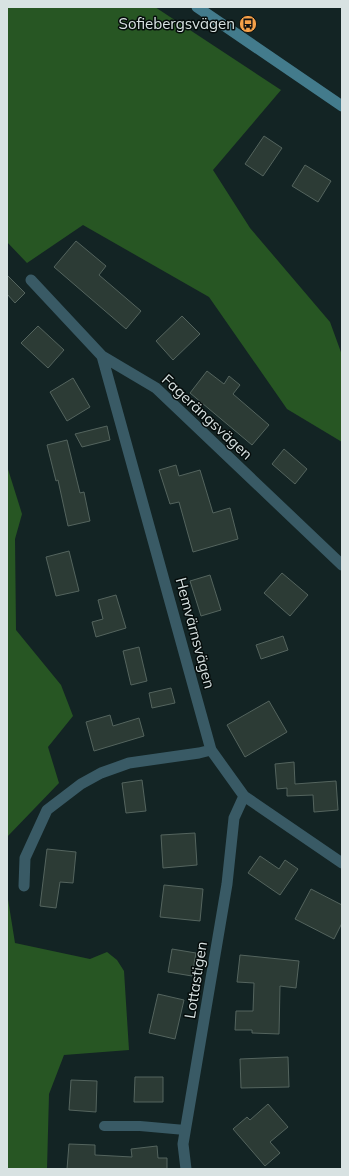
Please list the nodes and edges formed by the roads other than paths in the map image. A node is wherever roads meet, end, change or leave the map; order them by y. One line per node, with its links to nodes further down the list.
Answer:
1 (197, 7): 2 (main road)
2 (342, 106)
3 (31, 280): 4 (street, Fagerängsvägen)
4 (102, 356): 5 (street, Fagerängsvägen); 6 (street, Hemvärnsvägen)
5 (342, 564)
6 (211, 750): 7 (street, Hemvärnsvägen); 9 (street)
7 (244, 796): 8 (street, Hemvärnsvägen); 11 (street, Lottastigen)
8 (342, 863)
9 (24, 886)
10 (104, 1126): 11 (lane)
11 (185, 1130): 12 (street, Lottastigen)
12 (186, 1169)

